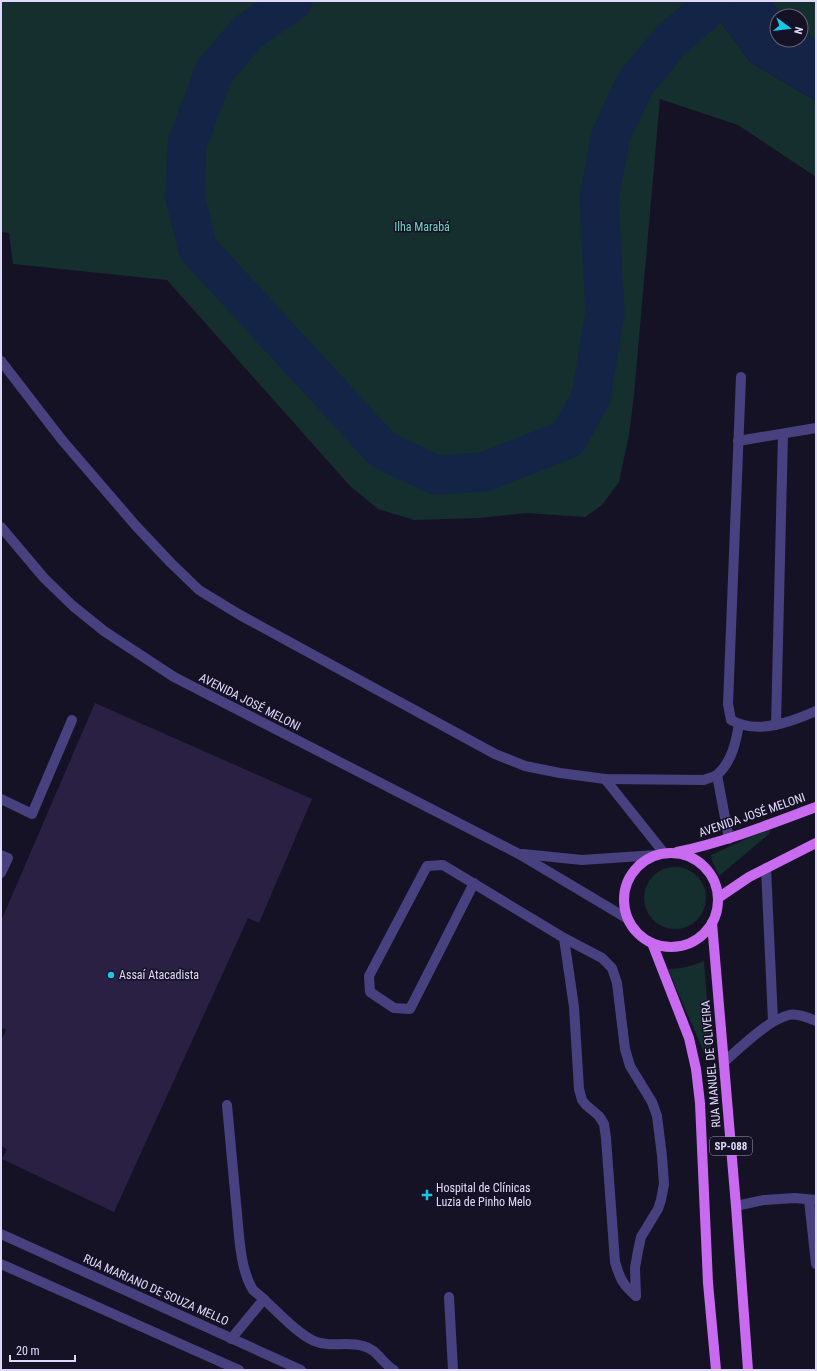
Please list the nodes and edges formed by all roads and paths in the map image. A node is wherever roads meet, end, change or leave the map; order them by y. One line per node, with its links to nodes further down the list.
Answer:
1 (1, 361): 12 (street)
2 (741, 377): 5 (street)
3 (816, 428): 4 (street)
4 (783, 434): 5 (street); 10 (street)
5 (738, 442): 9 (street)
6 (1, 527): 17 (street, AVENIDA JOSÉ MELONI)
7 (816, 711): 10 (street)
8 (72, 720): 13 (street)
9 (739, 724): 10 (street); 11 (street)
10 (776, 725)
11 (717, 775): 12 (street); 15 (street)
12 (605, 780): 18 (street)
13 (1, 799)
14 (816, 807): 15 (main road, AVENIDA JOSÉ MELONI / SP-088)
15 (729, 839): 18 (main road, AVENIDA JOSÉ MELONI / SP-088)
16 (816, 842): 20 (main road)
17 (519, 854): 18 (street, AVENIDA JOSÉ MELONI); 24 (street, AVENIDA JOSÉ MELONI)
18 (664, 854): 23 (main road, SP-088); 24 (main road, SP-088)
19 (1, 855): 21 (street)
20 (766, 868): 23 (main road); 28 (street)
21 (1, 873)
22 (474, 883): 22 (street); 26 (street)
23 (718, 898): 25 (main road, SP-088)
24 (628, 919): 27 (main road, SP-088)
25 (712, 923): 27 (main road, SP-088); 30 (main road, RUA MANUEL DE OLIVEIRA / SP-088)
26 (564, 938): 26 (street)
27 (652, 943): 44 (main road, RUA MANUEL DE OLIVEIRA / SP-088)
28 (773, 1021): 29 (street); 30 (street)
29 (816, 1021)
30 (724, 1062): 33 (main road, RUA MANUEL DE OLIVEIRA / SP-088)
31 (227, 1104): 38 (street)
32 (813, 1200): 33 (street); 36 (street)
33 (736, 1206): 45 (main road, RUA MANUEL DE OLIVEIRA / SP-088)
34 (1, 1234): 39 (street, RUA MARIANO DE SOUZA MELLO)
35 (1, 1264): 40 (street)
36 (816, 1264)
37 (449, 1297): 43 (street)
38 (264, 1299): 39 (street); 42 (street)
39 (231, 1339): 41 (street, RUA MARIANO DE SOUZA MELLO)
40 (238, 1370)
41 (301, 1370)
42 (394, 1370)
43 (454, 1370)
44 (716, 1370)
45 (748, 1370)

